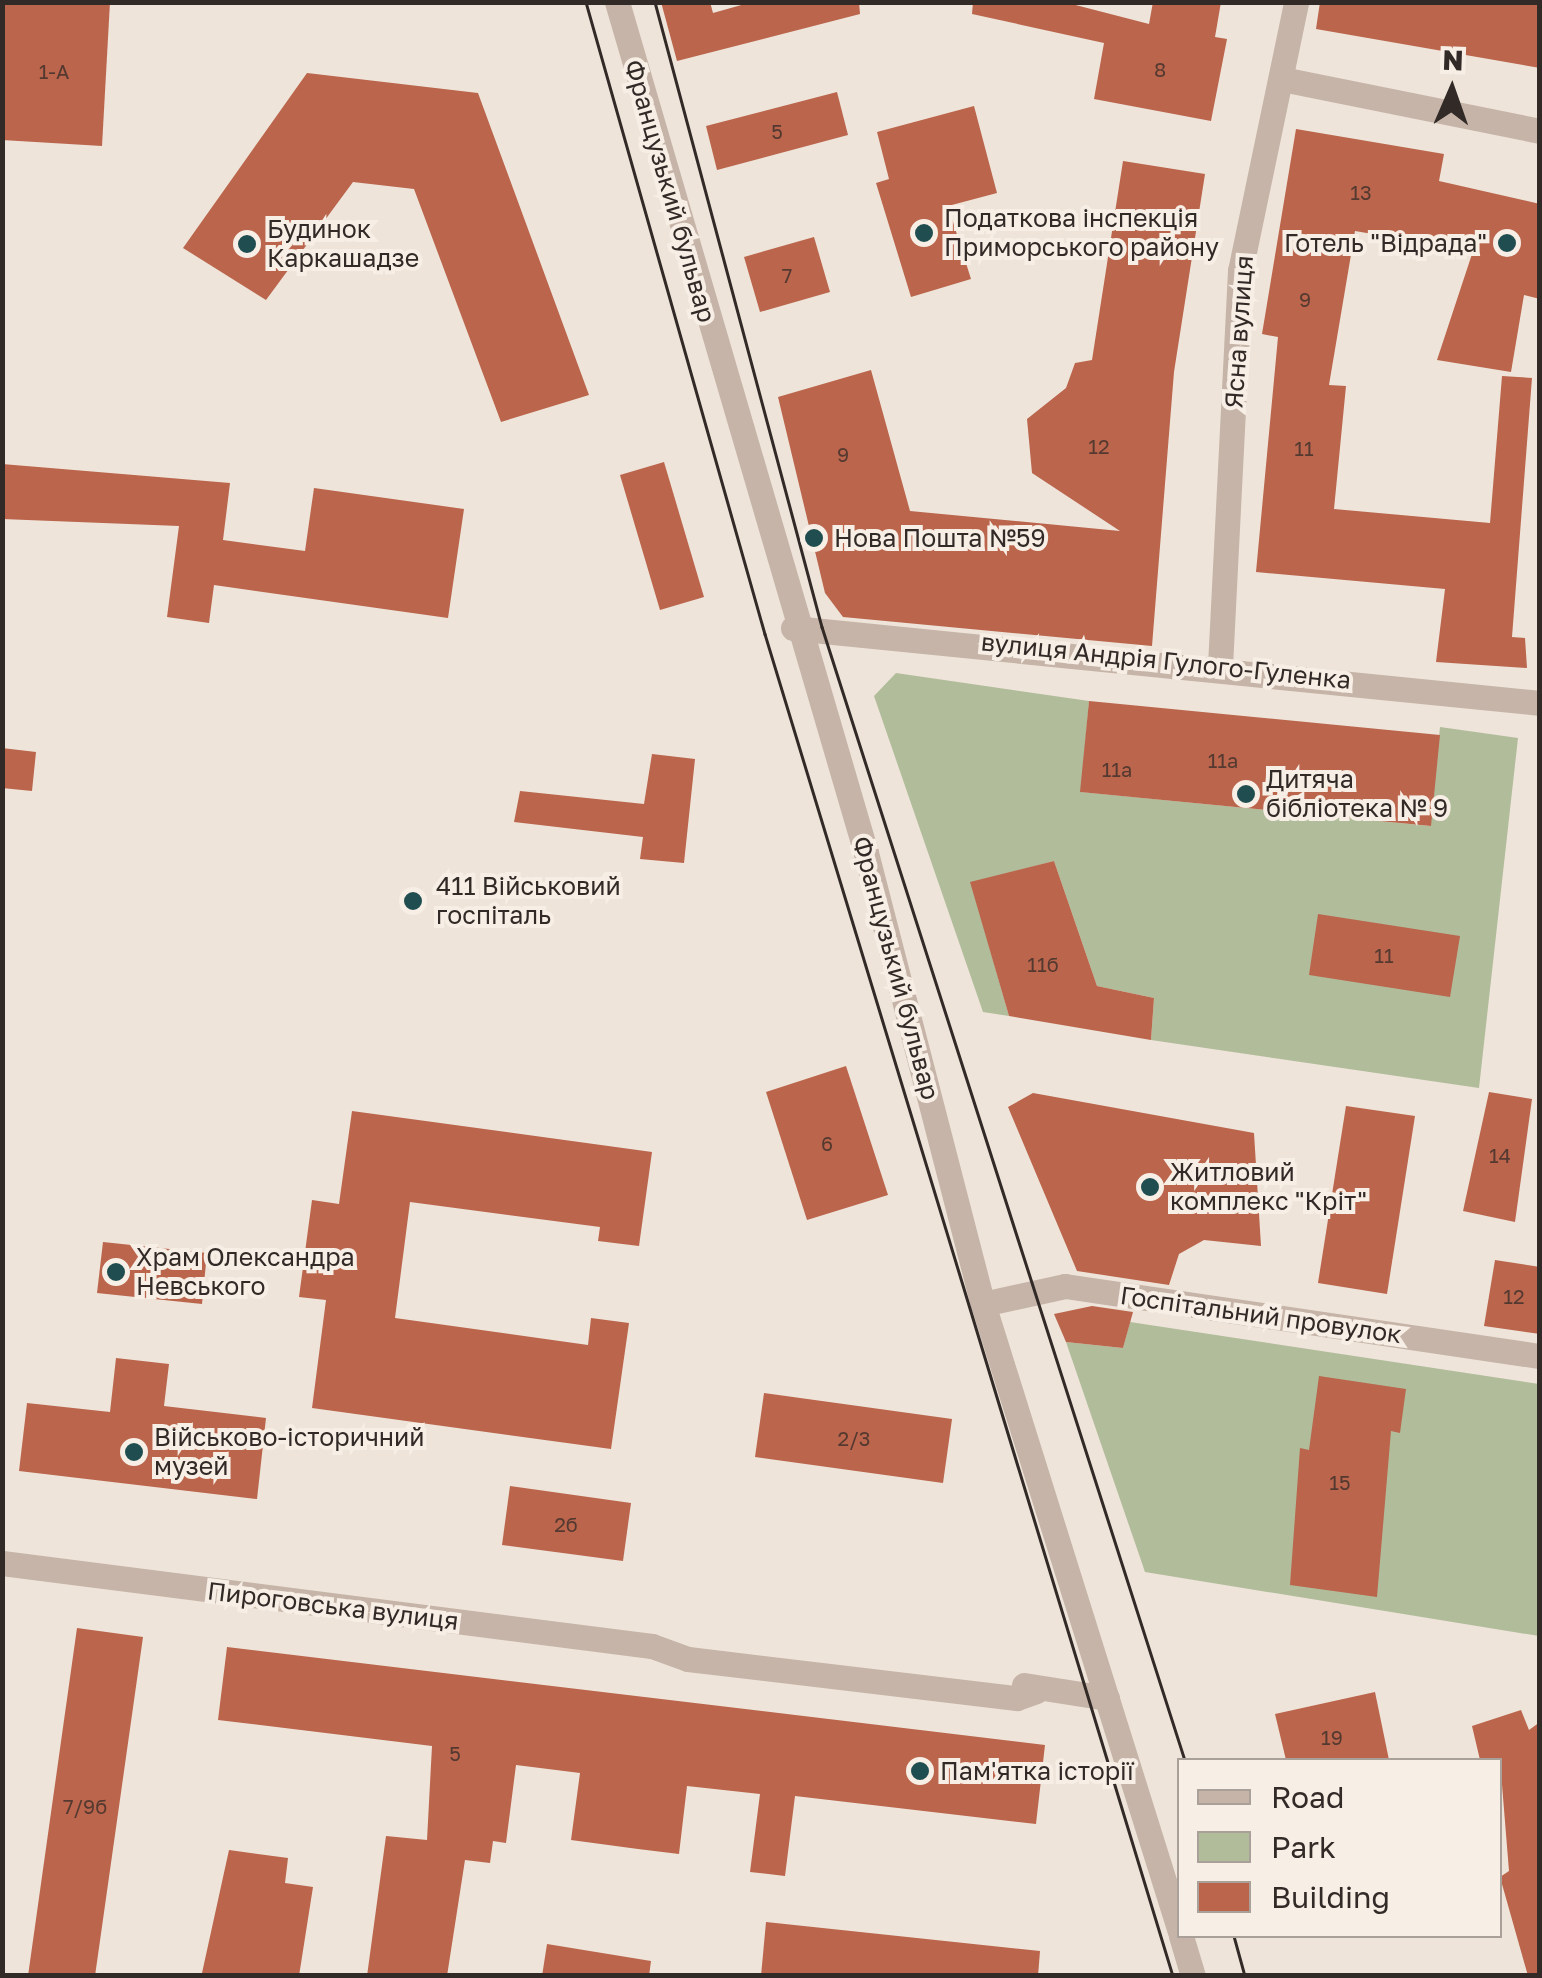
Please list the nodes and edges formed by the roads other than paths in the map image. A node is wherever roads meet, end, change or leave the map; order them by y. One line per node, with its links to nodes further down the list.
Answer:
1 (617, 2): 5 (street, Французький бульвар)
2 (1296, 2): 3 (street, Ясна вулиця)
3 (1282, 80): 4 (street); 6 (street, Ясна вулиця)
4 (1540, 131)
5 (793, 628): 6 (street, вулиця Андрія Гулого-Гуленка); 8 (street, Французький бульвар)
6 (1220, 666): 7 (street, вулиця Андрія Гулого-Гуленка)
7 (1540, 703)
8 (984, 1304): 9 (street, Госпітальний провулок); 11 (street, Французький бульвар)
9 (1540, 1356)
10 (2, 1563): 11 (street, Пироговська вулиця)
11 (1107, 1698): 12 (street, Французький бульвар)
12 (1177, 1924)
13 (1181, 1938): 14 (street, Французький бульвар)
14 (1193, 1976)

